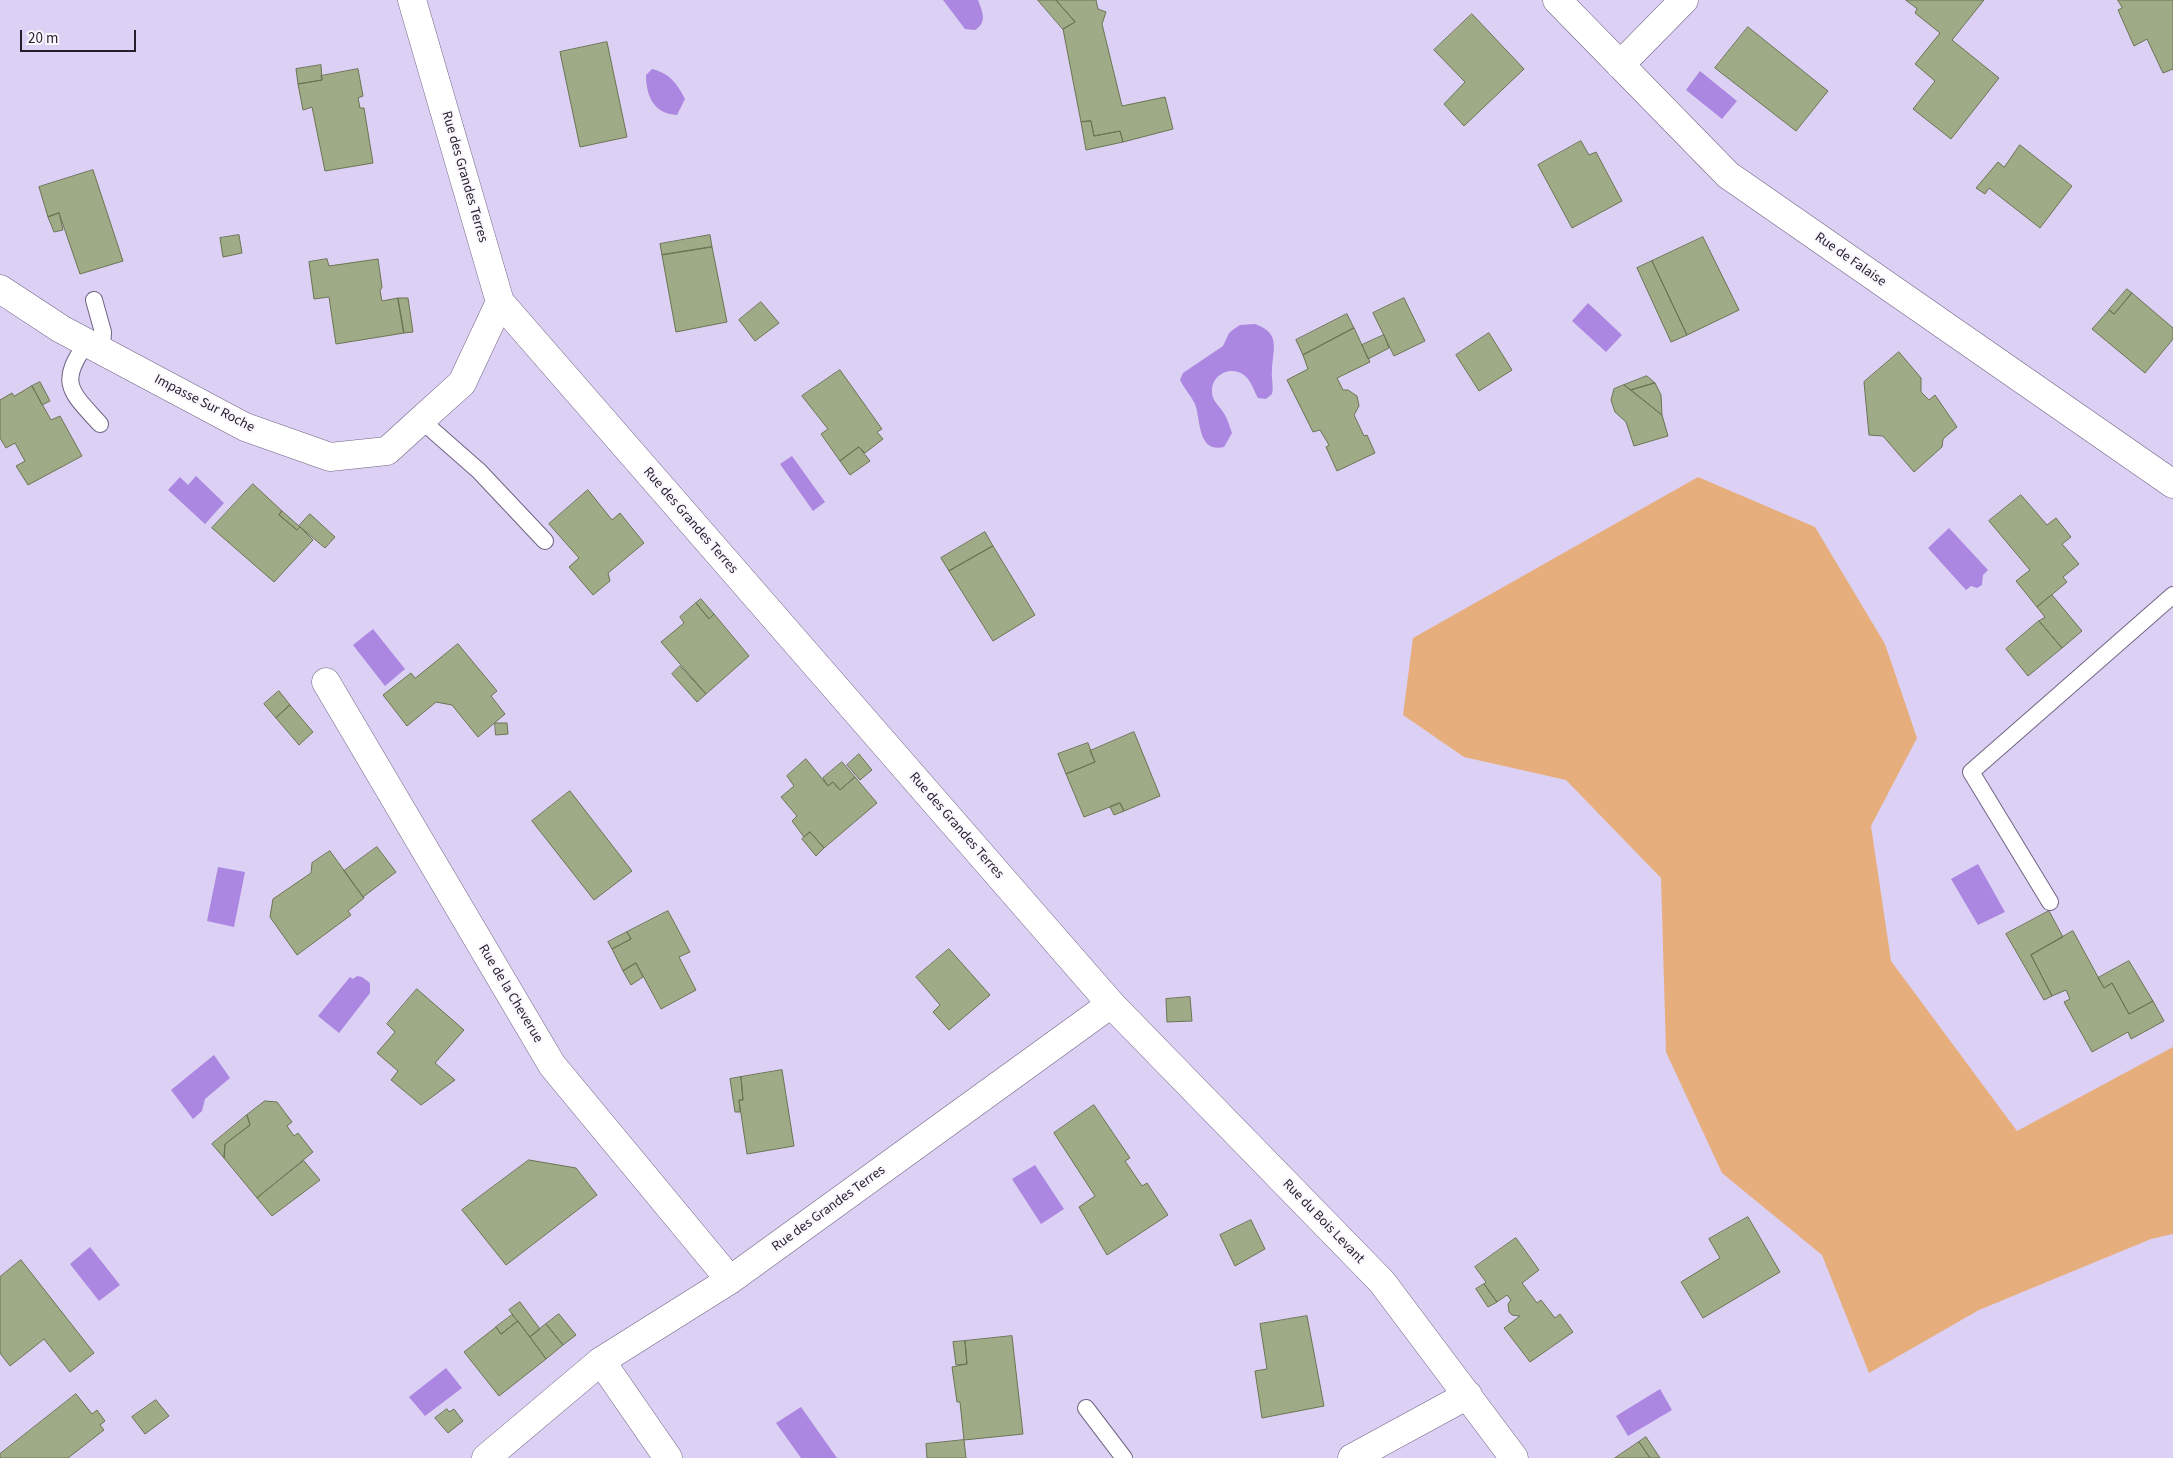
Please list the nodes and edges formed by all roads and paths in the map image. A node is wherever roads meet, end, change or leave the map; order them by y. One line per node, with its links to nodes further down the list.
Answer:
1 (412, 0): 7 (street, Rue des Grandes Terres)
2 (1557, 0): 4 (street, Rue de Falaise)
3 (1684, 0): 4 (street)
4 (1620, 64): 11 (street, Rue de Falaise)
5 (0, 289): 8 (street, Impasse Sur Roche)
6 (94, 300): 8 (lane)
7 (500, 302): 9 (street, Impasse Sur Roche); 16 (street, Rue des Grandes Terres)
8 (94, 347): 9 (street, Impasse Sur Roche); 10 (lane)
9 (421, 420): 12 (lane)
10 (100, 424)
11 (2173, 484)
12 (545, 542)
13 (2173, 595): 15 (lane)
14 (326, 682): 17 (street, Rue de la Cheverue)
15 (2050, 902)
16 (1111, 1004): 17 (street, Rue des Grandes Terres); 19 (street, Rue du Bois Levant)
17 (730, 1280): 18 (street, Rue des Grandes Terres)
18 (601, 1361): 21 (street, Rue des Grandes Terres); 22 (street)
19 (1468, 1395): 24 (street); 25 (street, Rue du Bois Levant)
20 (1086, 1408): 23 (lane)
21 (486, 1458)
22 (668, 1458)
23 (1124, 1458)
24 (1352, 1458)
25 (1514, 1458)

